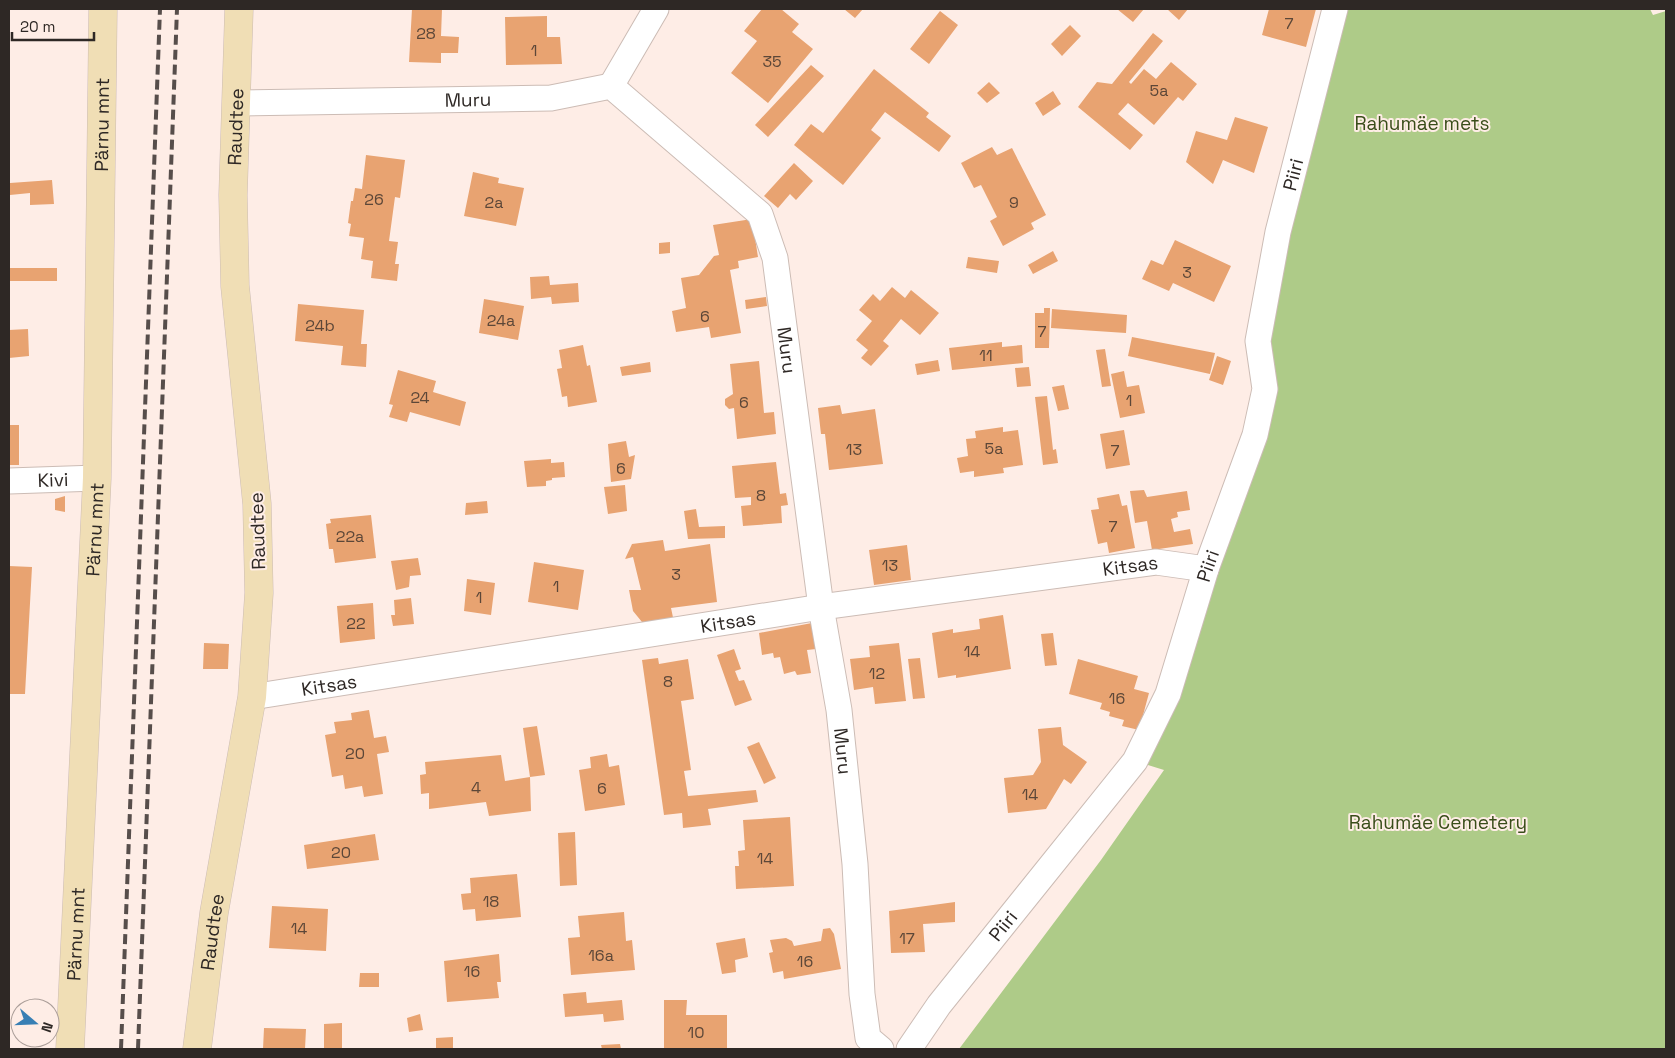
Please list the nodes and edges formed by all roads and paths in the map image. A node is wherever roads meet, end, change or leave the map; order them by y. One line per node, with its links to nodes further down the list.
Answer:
1 (103, 9): 7 (street, Pärnu mnt)
2 (239, 9): 6 (street, Raudtee)
3 (656, 9): 5 (street)
4 (1335, 9): 9 (street, Piiri)
5 (611, 86): 6 (street, Muru); 10 (street, Muru)
6 (237, 103): 11 (street, Raudtee)
7 (97, 478): 8 (street, Kivi); 12 (street, Pärnu mnt)
8 (9, 481)
9 (1206, 568): 10 (street, Kitsas); 15 (street, Piiri)
10 (821, 607): 11 (street, Kitsas); 14 (street, Muru)
11 (252, 697): 13 (street, Raudtee)
12 (70, 1049)
13 (197, 1049)
14 (882, 1049)
15 (909, 1049)

